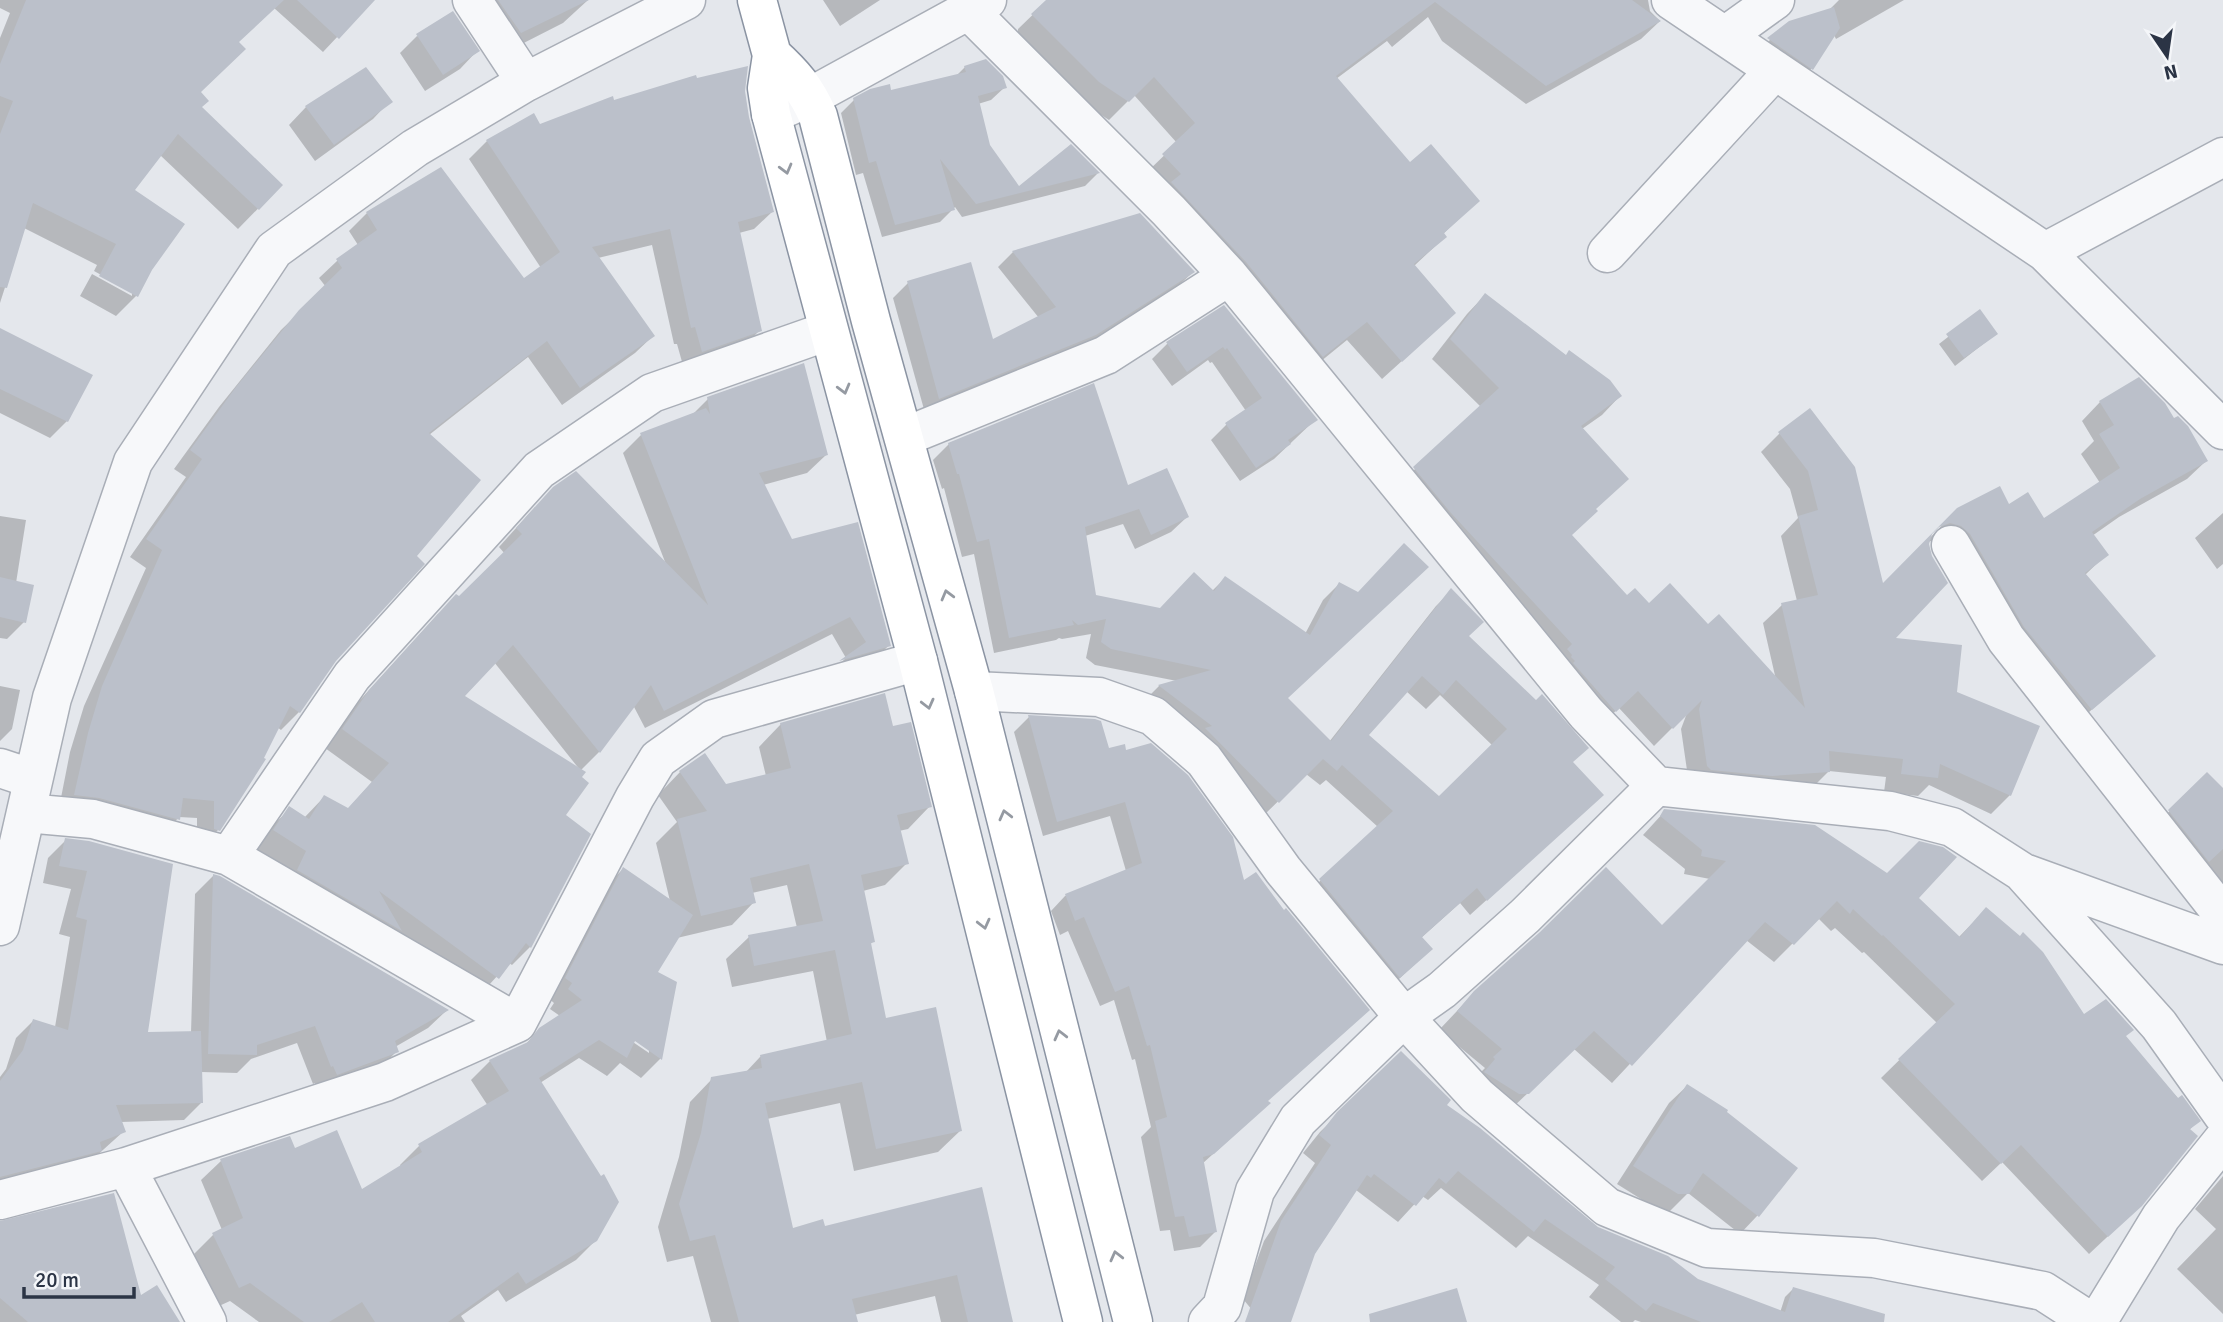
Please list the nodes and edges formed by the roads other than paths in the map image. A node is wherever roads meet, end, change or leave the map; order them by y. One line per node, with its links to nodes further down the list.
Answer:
1 (472, 0): 10 (street)
2 (686, 0): 10 (street)
3 (757, 0): 8 (highway)
4 (1671, 0): 7 (street)
5 (1774, 0): 7 (street)
6 (978, 5): 11 (street); 16 (street)
7 (1725, 36): 9 (street)
8 (772, 55): 11 (highway); 12 (highway)
9 (1775, 70): 14 (street); 15 (street)
10 (526, 82): 24 (street)
11 (810, 97): 12 (street); 19 (highway)
12 (771, 114): 17 (highway, one-way to 17)
13 (2223, 157): 14 (street)
14 (2045, 252): 18 (street)
15 (1607, 253)
16 (1229, 276): 19 (street); 23 (street)
17 (828, 331): 21 (highway, one-way to 21); 25 (street)
18 (2223, 430)
19 (904, 437): 22 (highway, one-way to 19)
20 (1951, 545): 27 (street)
21 (918, 661): 31 (street); 37 (highway, one-way to 37)
22 (974, 691): 30 (street); 38 (highway, one-way to 22)
23 (1656, 786): 26 (street); 30 (street)
24 (20, 787): 25 (street); 28 (street)
25 (229, 856): 31 (street)
26 (2022, 872): 29 (street); 32 (street)
27 (2223, 915)
28 (0, 926)
29 (2223, 945)
30 (1404, 1017): 39 (street); 40 (street)
31 (517, 1023): 34 (street)
32 (2223, 1115)
33 (2223, 1140): 41 (street)
34 (126, 1167): 35 (street); 36 (street)
35 (0, 1200)
36 (208, 1322)
37 (1083, 1322)
38 (1133, 1322)
39 (1208, 1322)
40 (2091, 1322)
41 (2097, 1322)

